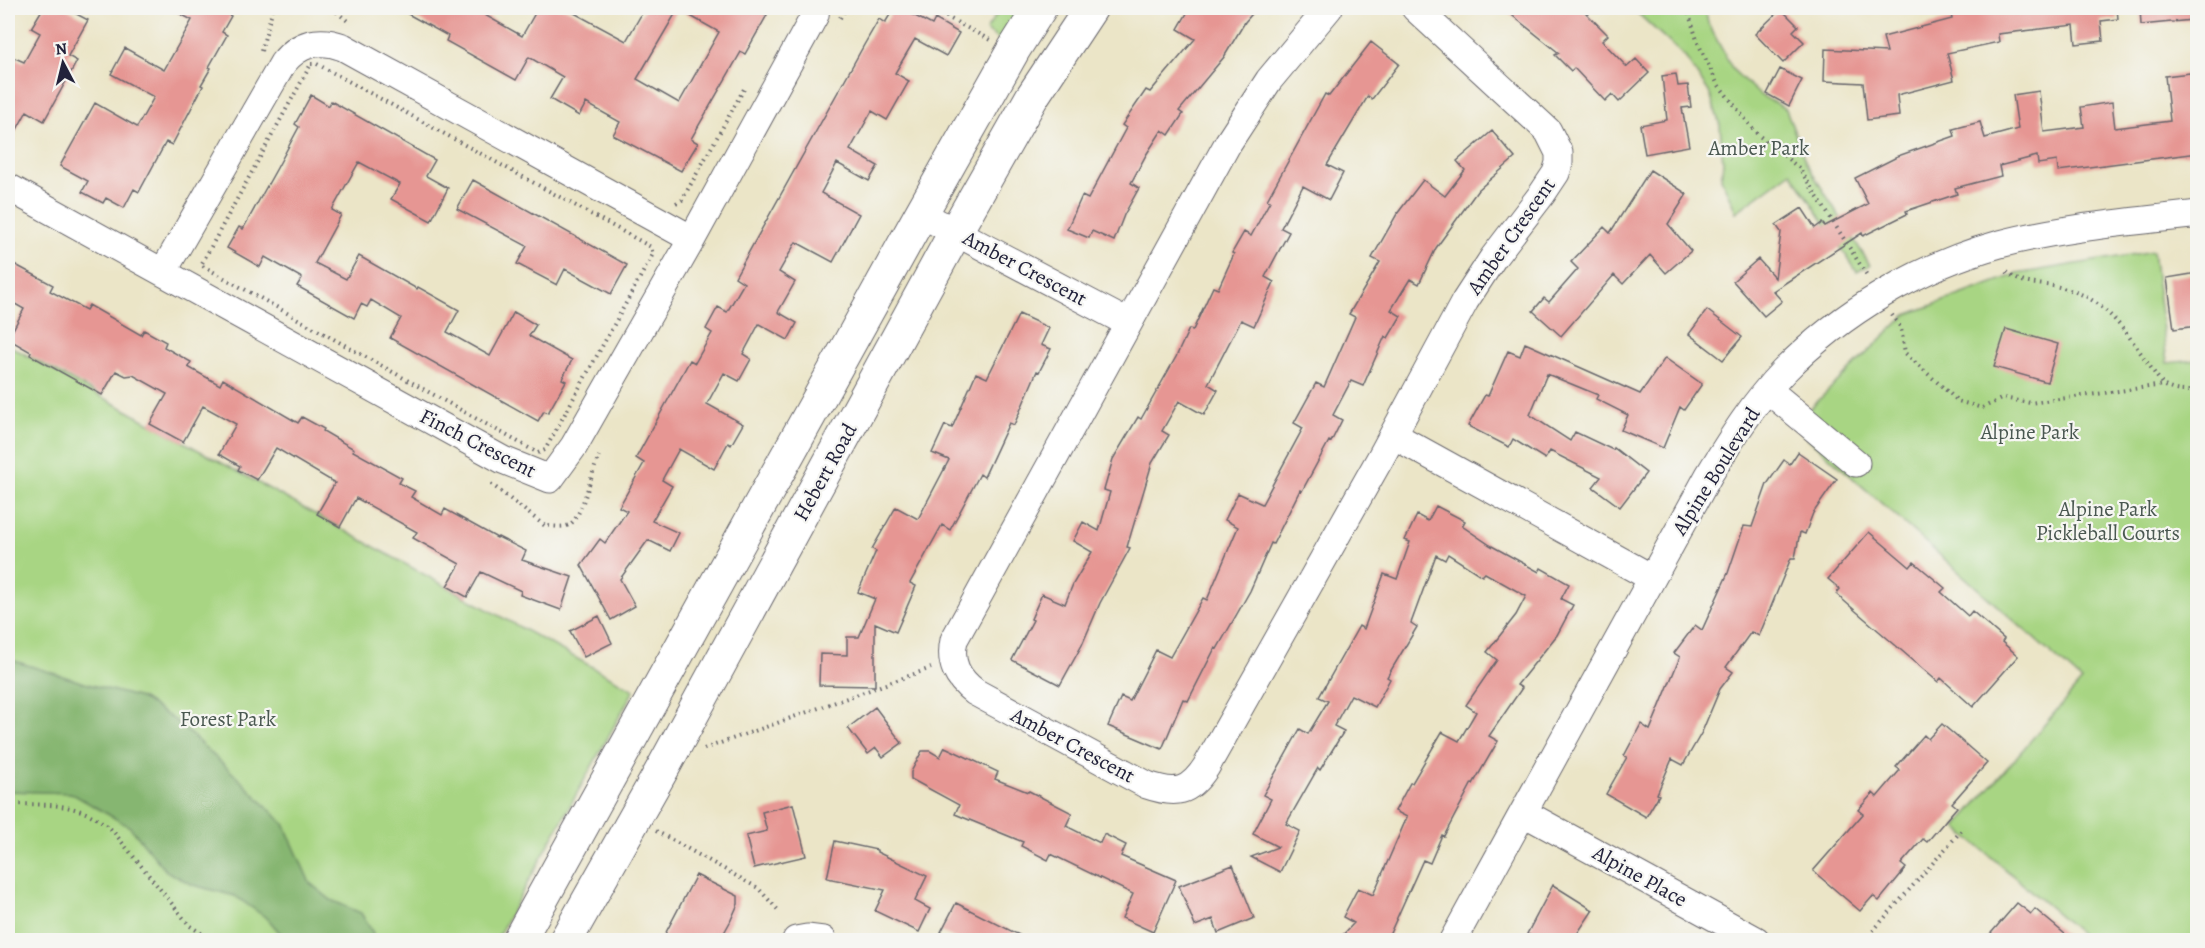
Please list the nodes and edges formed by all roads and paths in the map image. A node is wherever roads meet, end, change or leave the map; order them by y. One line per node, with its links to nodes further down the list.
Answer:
1 (273, 8): 14 (path)
2 (332, 8): 12 (path)
3 (816, 8): 21 (street, Finch Crescent)
4 (846, 8): 11 (path)
5 (930, 8): 13 (path)
6 (1040, 8): 18 (main road, Hebert Road)
7 (1091, 8): 20 (main road, Hebert Road)
8 (1329, 8): 27 (street)
9 (1415, 8): 31 (street, Amber Crescent)
10 (1687, 8): 25 (path)
11 (837, 23)
12 (354, 26)
13 (992, 41)
14 (260, 53)
15 (744, 88): 17 (path)
16 (8, 187): 23 (street, Finch Crescent)
17 (675, 204)
18 (921, 214): 20 (street, Amber Crescent); 44 (main road, Hebert Road)
19 (2198, 214): 29 (street, Alpine Boulevard)
20 (956, 231): 27 (street, Amber Crescent); 45 (main road, Hebert Road)
21 (692, 239): 23 (street); 23 (street, Finch Crescent)
22 (203, 260): 22 (path)
23 (163, 272)
24 (2007, 272): 28 (path)
25 (1869, 279)
26 (1887, 307): 28 (path)
27 (1128, 323): 36 (street)
28 (2163, 385): 30 (path)
29 (1768, 390): 33 (street); 35 (street, Alpine Boulevard)
30 (2198, 391)
31 (1393, 435): 35 (street); 36 (street, Amber Crescent)
32 (602, 450): 34 (path)
33 (1856, 463)
34 (489, 482)
35 (1652, 578): 39 (street, Alpine Boulevard)
36 (952, 661): 37 (path)
37 (701, 750)
38 (8, 804): 43 (path)
39 (1524, 813): 48 (street, Alpine Boulevard); 49 (street, Alpine Place)
40 (653, 830): 42 (path)
41 (1962, 830): 50 (path)
42 (778, 910)
43 (212, 940)
44 (519, 940)
45 (566, 940)
46 (796, 940): 47 (street)
47 (822, 940)
48 (1453, 940)
49 (1756, 940)
50 (1865, 940)

